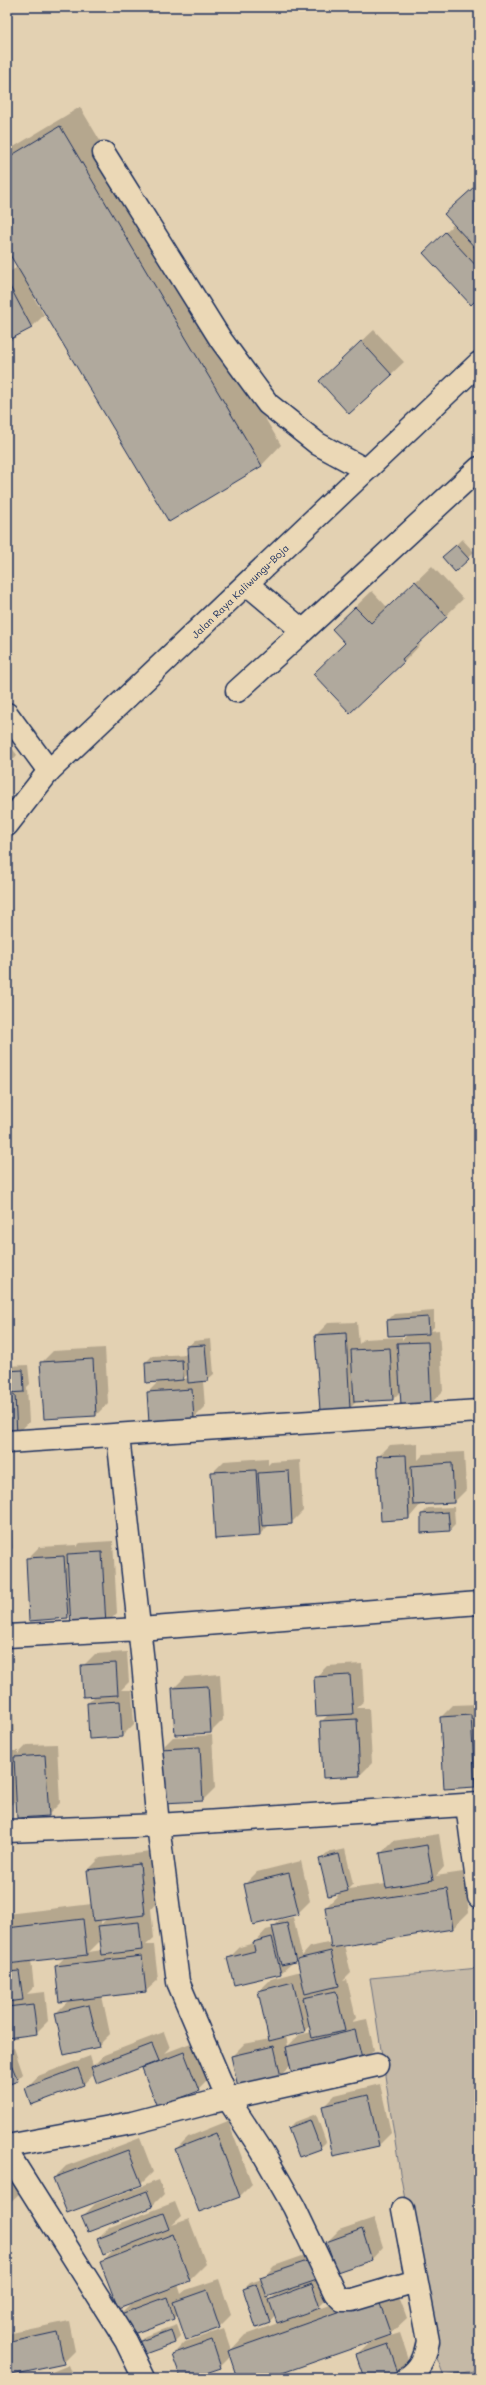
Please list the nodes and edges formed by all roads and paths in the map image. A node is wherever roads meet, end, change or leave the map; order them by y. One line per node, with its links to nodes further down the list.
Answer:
1 (104, 153): 4 (street)
2 (479, 363): 4 (street, Jalan Raya Kaliwungu-Boja)
3 (479, 468): 6 (street)
4 (366, 470): 5 (street, Jalan Raya Kaliwungu-Boja)
5 (247, 584): 6 (street); 9 (street, Jalan Raya Kaliwungu-Boja)
6 (303, 630): 7 (street)
7 (237, 691)
8 (7, 714): 9 (street)
9 (49, 771): 10 (street, Jalan Raya Kaliwungu-Boja)
10 (7, 825)
11 (479, 1411): 12 (street)
12 (118, 1436): 13 (street); 15 (street)
13 (7, 1442)
14 (479, 1603): 15 (street)
15 (140, 1629): 16 (street); 18 (street)
16 (7, 1636)
17 (473, 1805): 18 (street); 20 (street)
18 (158, 1825): 19 (street); 22 (street)
19 (7, 1831)
20 (479, 1897)
21 (377, 2065): 22 (street)
22 (228, 2099): 23 (street); 26 (street)
23 (7, 2146)
24 (7, 2152): 27 (street)
25 (403, 2209): 26 (street)
26 (416, 2281): 28 (street)
27 (144, 2378)
28 (407, 2378)

